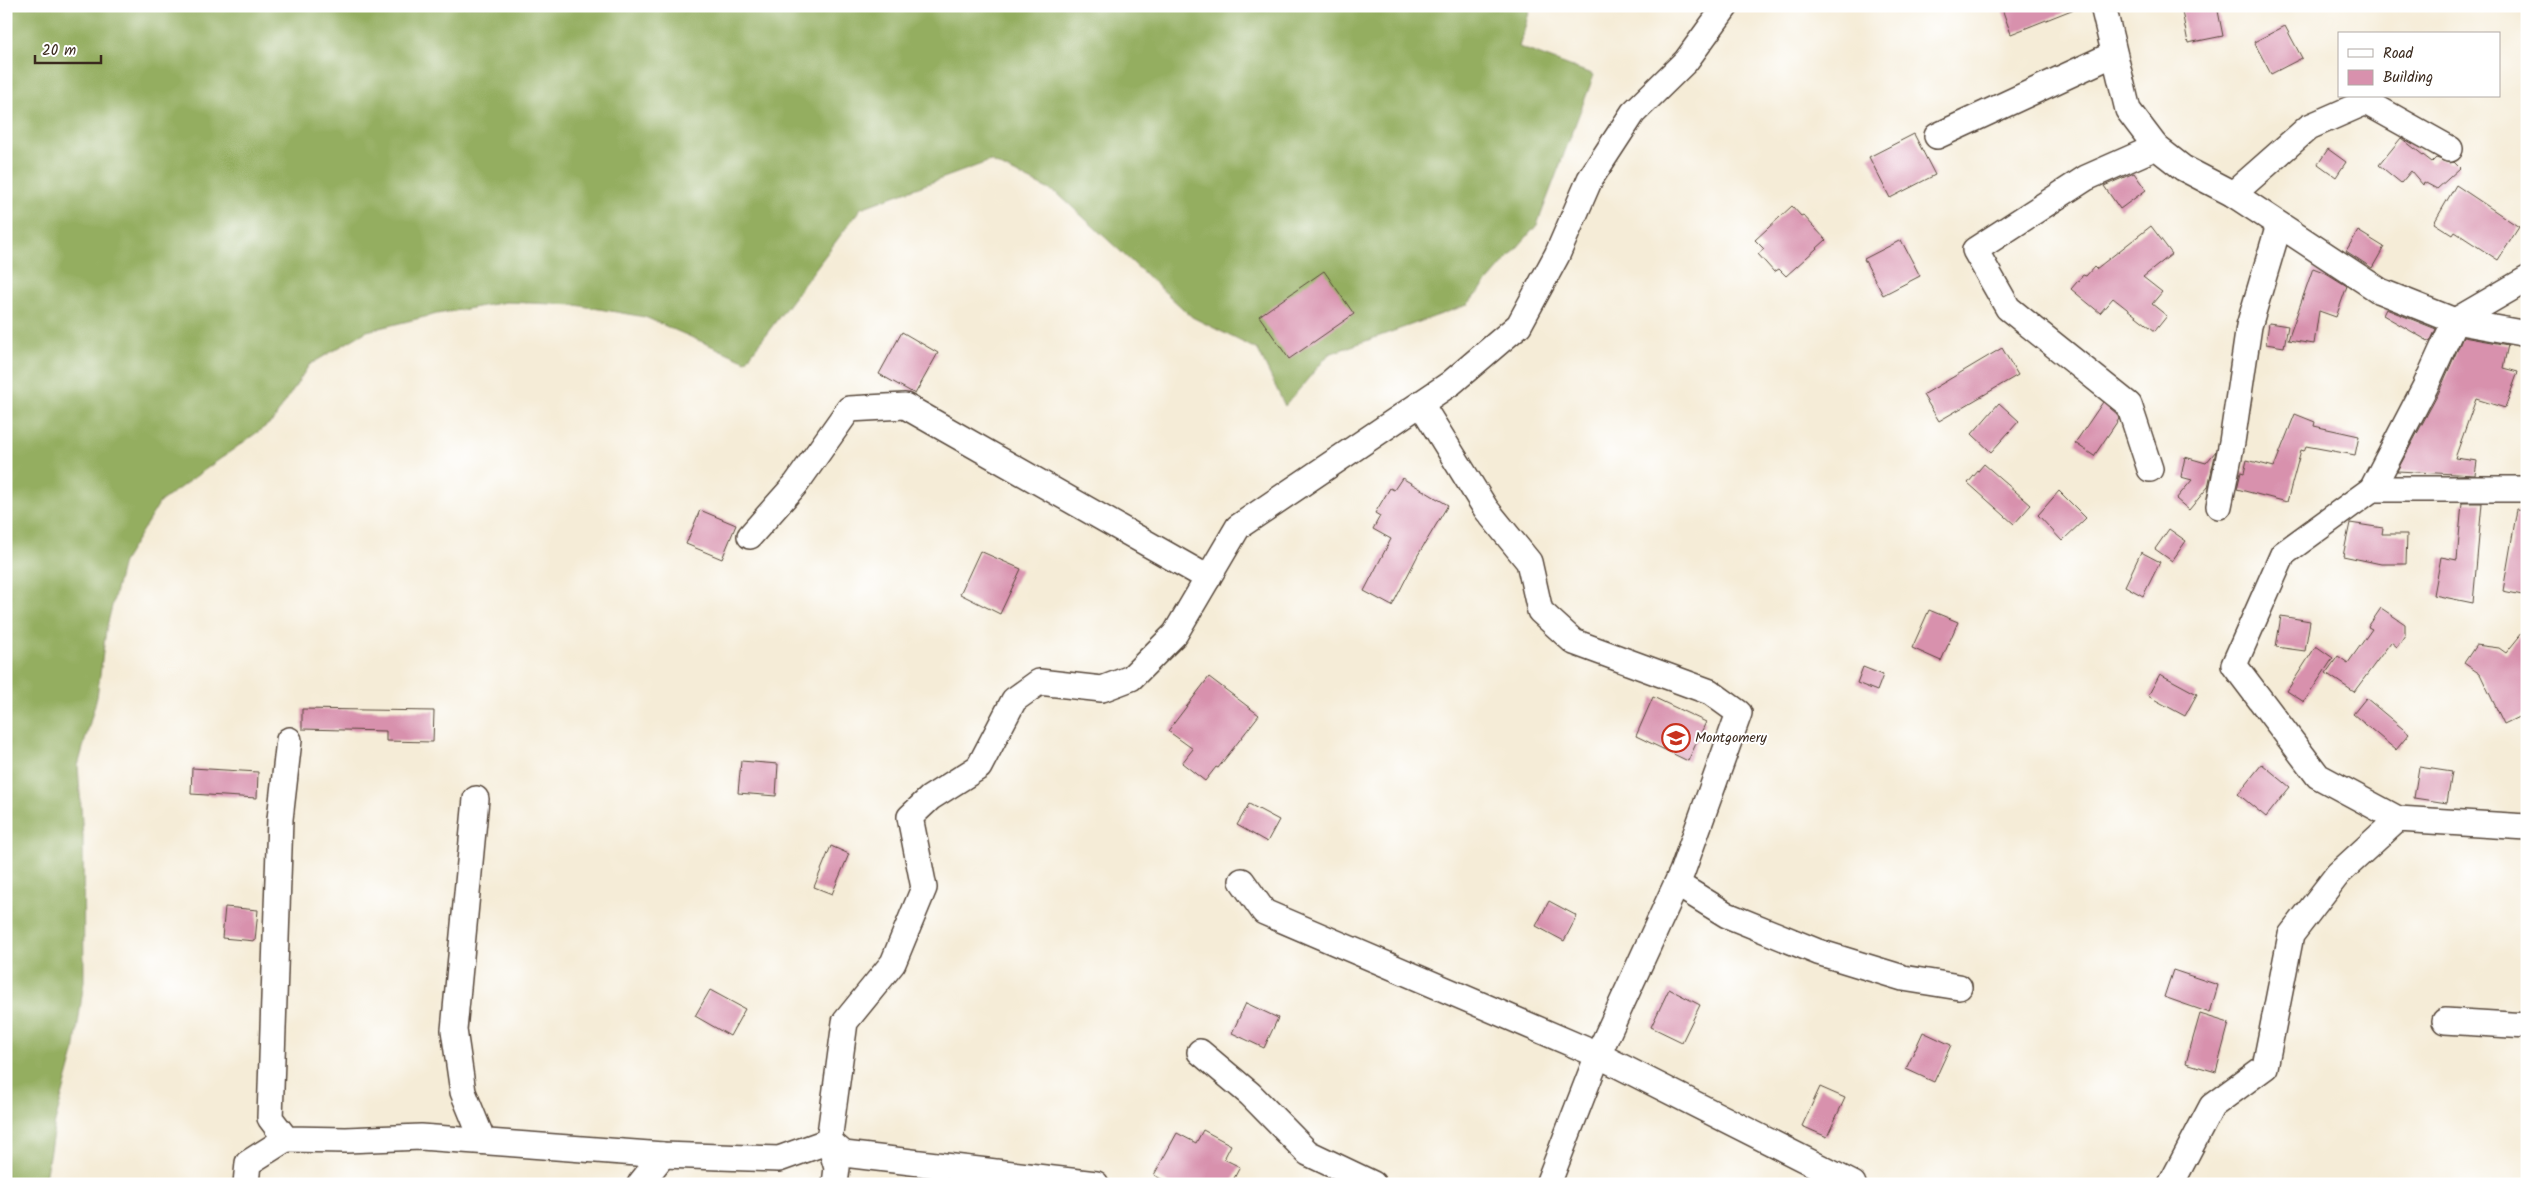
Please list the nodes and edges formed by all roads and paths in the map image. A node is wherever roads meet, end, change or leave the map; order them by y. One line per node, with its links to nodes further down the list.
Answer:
1 (1726, 6): 12 (street)
2 (2103, 6): 3 (street)
3 (2114, 54): 4 (street); 5 (street)
4 (1937, 136)
5 (2156, 147): 7 (street); 13 (street)
6 (2450, 150): 7 (street)
7 (2233, 194): 8 (street)
8 (2279, 225): 10 (street); 16 (street)
9 (2527, 279): 10 (street)
10 (2455, 320): 11 (street); 14 (street)
11 (2527, 334)
12 (1421, 404): 18 (street); 24 (street)
13 (2150, 469)
14 (2372, 489): 15 (street); 21 (street)
15 (2527, 489)
16 (2219, 506)
17 (750, 536): 18 (street)
18 (1208, 578): 32 (street)
19 (288, 740): 30 (street)
20 (476, 799): 31 (street)
21 (2398, 819): 22 (street); 41 (street)
22 (2527, 827)
23 (1242, 881): 29 (street)
24 (1676, 884): 25 (street); 29 (street)
25 (1959, 987)
26 (2445, 1021): 27 (street)
27 (2527, 1026)
28 (1200, 1052): 38 (street)
29 (1598, 1055): 39 (street); 40 (street)
30 (286, 1139): 31 (street); 34 (street)
31 (483, 1141): 33 (street)
32 (829, 1141): 33 (street); 36 (street); 37 (street)
33 (663, 1155): 35 (street)
34 (246, 1184)
35 (640, 1184)
36 (836, 1184)
37 (1096, 1184)
38 (1373, 1184)
39 (1548, 1184)
40 (1853, 1184)
41 (2171, 1184)

